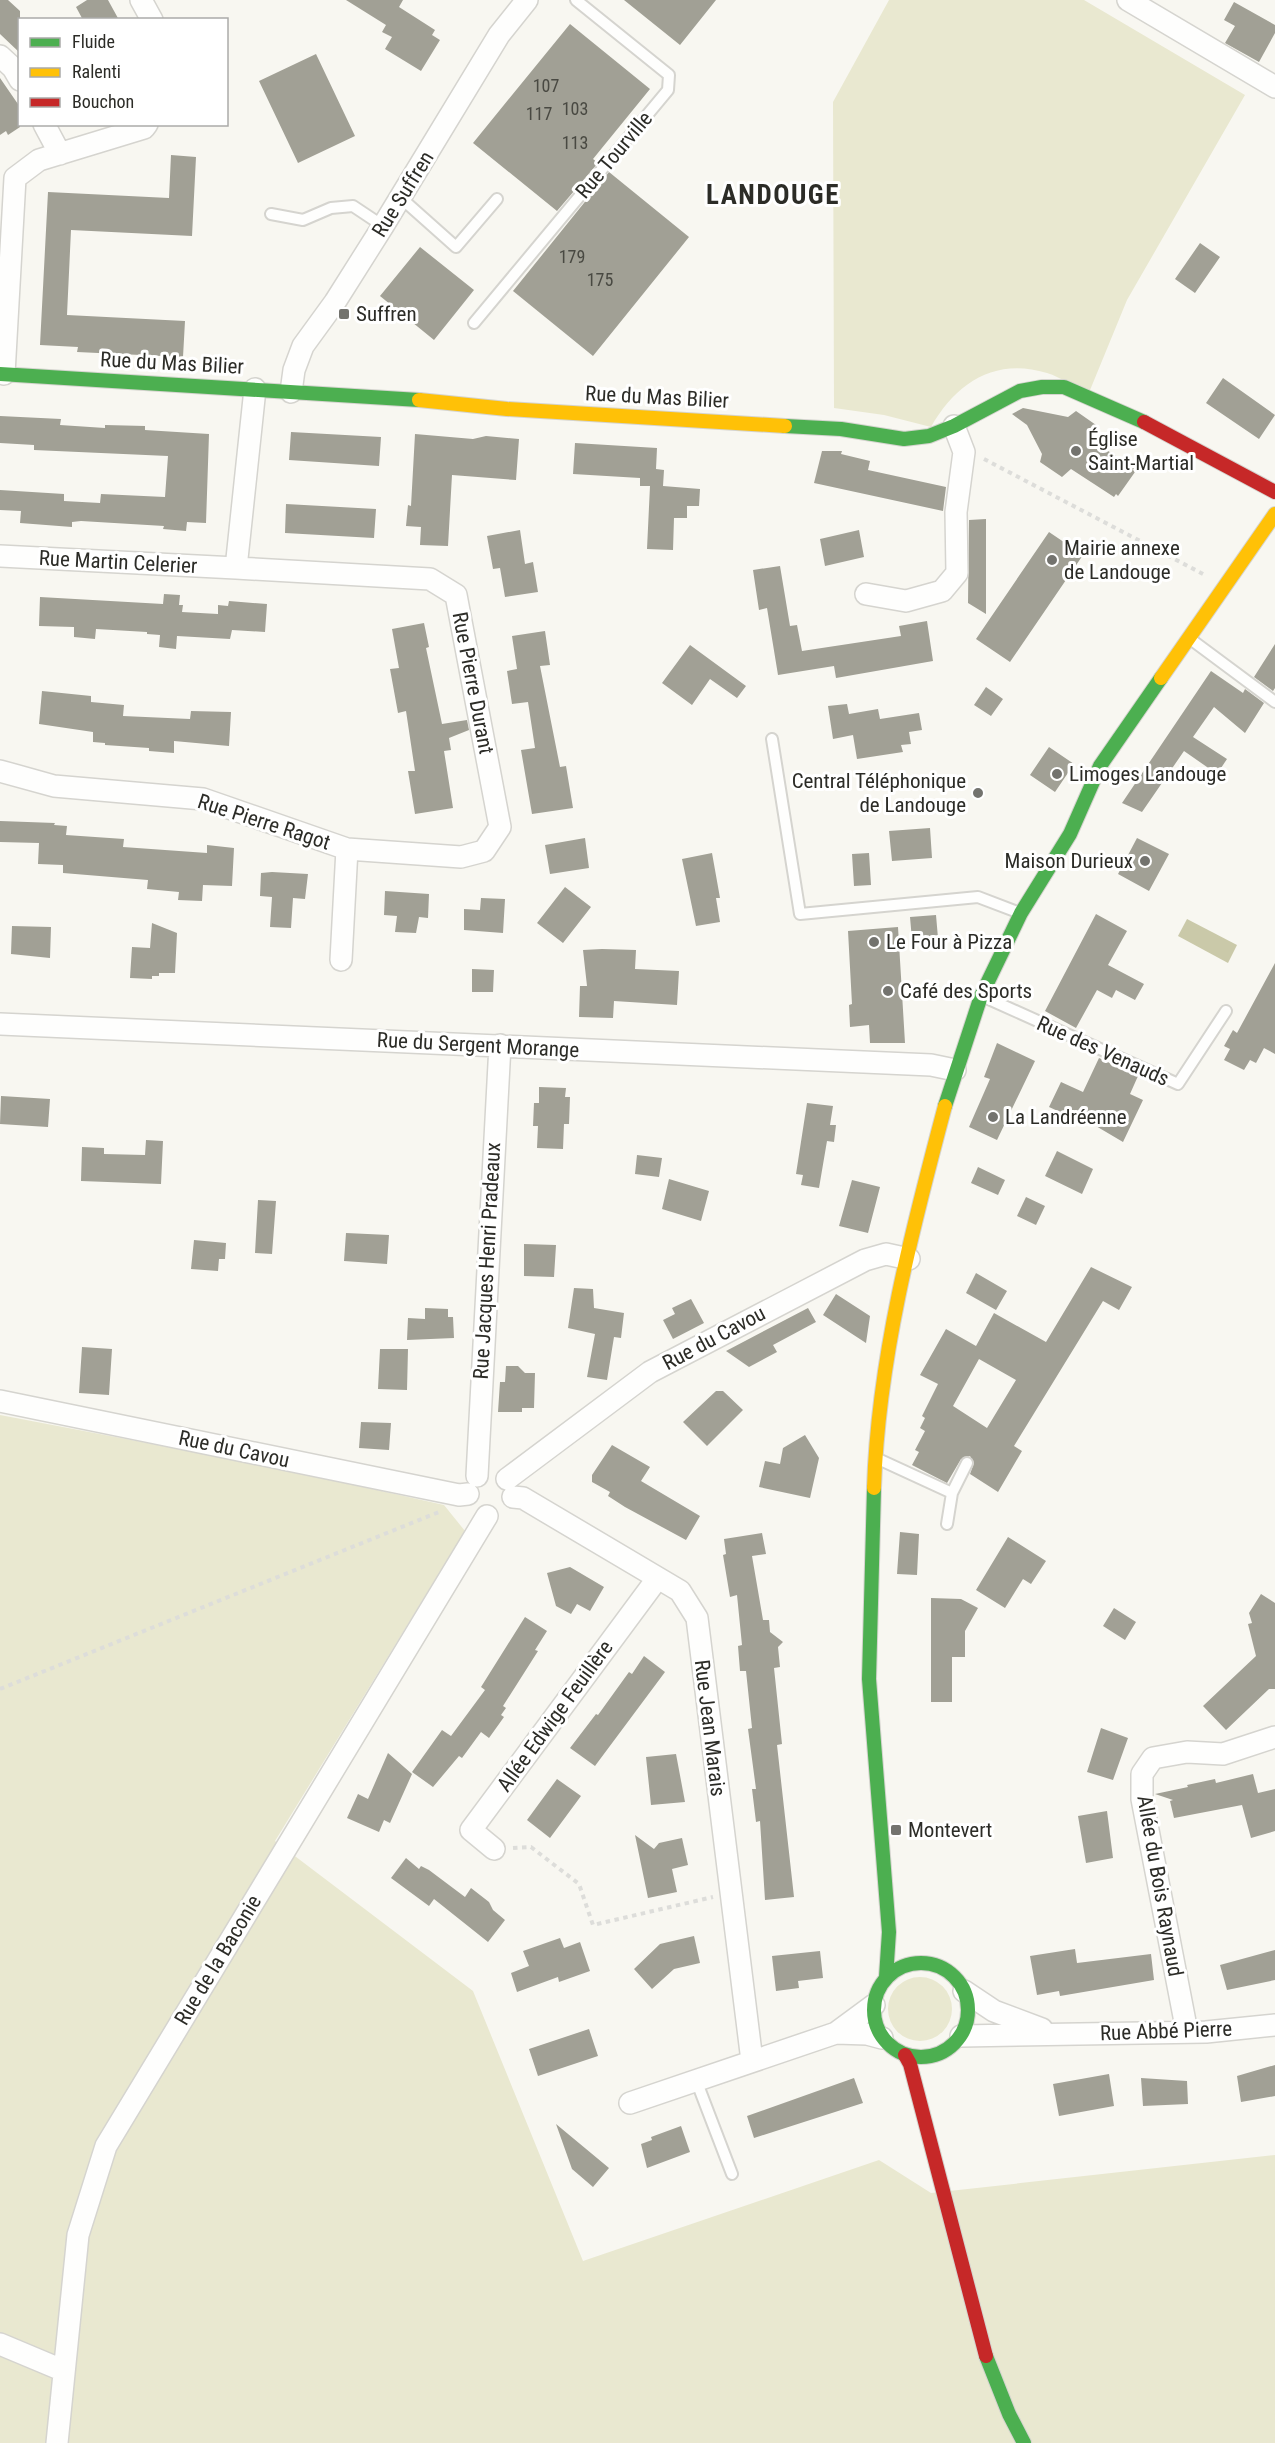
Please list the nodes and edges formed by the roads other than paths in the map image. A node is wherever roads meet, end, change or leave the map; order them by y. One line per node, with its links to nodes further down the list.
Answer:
1 (141, 0): 5 (street)
2 (527, 0): 13 (street, Rue Suffren)
3 (576, 0): 17 (lane, Rue Tourville)
4 (1128, 0): 8 (street)
5 (151, 18)
6 (0, 56): 7 (street)
7 (18, 77)
8 (1275, 87)
9 (45, 126): 11 (street)
10 (146, 126): 11 (street)
11 (60, 154): 12 (street)
12 (8, 173): 18 (street)
13 (401, 198): 14 (lane); 16 (street, Rue Suffren)
14 (497, 199)
15 (271, 214): 16 (lane)
16 (384, 226): 20 (street, Rue Suffren)
17 (474, 323)
18 (2, 374): 19 (main road, Rue du Mas Bilier)
19 (255, 389): 20 (main road, Rue du Mas Bilier); 25 (street)
20 (291, 392): 21 (main road, Rue du Mas Bilier)
21 (954, 426): 22 (main road, Rue du Mas Bilier); 26 (street)
22 (1275, 492)
23 (1275, 514): 27 (main road)
24 (0, 556): 25 (street, Rue Martin Celerier)
25 (236, 568): 31 (street, Rue Pierre Durant)
26 (866, 594)
27 (1188, 638): 28 (lane); 32 (main road)
28 (1275, 702)
29 (772, 739): 32 (lane)
30 (0, 771): 31 (street, Rue Pierre Ragot)
31 (347, 849): 33 (street, Rue Pierre Ragot)
32 (1021, 913): 34 (main road)
33 (341, 960)
34 (981, 996): 35 (lane, Rue des Venauds); 38 (main road)
35 (1226, 1011)
36 (0, 1024): 37 (street, Rue du Sergent Morange)
37 (500, 1046): 38 (street, Rue du Sergent Morange); 44 (street, Rue Jacques Henri Pradeaux)
38 (955, 1070): 39 (main road)
39 (909, 1259): 41 (main road); 43 (street, Rue du Cavou)
40 (0, 1401): 44 (street, Rue du Cavou)
41 (875, 1457): 45 (lane); 51 (main road)
42 (967, 1463): 45 (lane)
43 (510, 1488): 44 (street); 46 (street); 48 (street, Rue Jean Marais)
44 (472, 1490): 46 (street)
45 (952, 1493): 47 (lane)
46 (487, 1516): 74 (street, Rue de la Baconie)
47 (947, 1524)
48 (657, 1579): 50 (street, Allée Edwige Feuillère); 66 (street, Rue Jean Marais)
49 (1275, 1737): 59 (street, Allée du Bois Raynaud)
50 (494, 1849)
51 (885, 1868): 52 (main road); 55 (main road)
52 (903, 1929)
53 (916, 1950): 54 (main road)
54 (925, 1963): 55 (main road); 56 (main road)
55 (886, 1977): 57 (main road)
56 (964, 1992): 61 (street, Rue Abbé Pierre); 62 (main road)
57 (874, 2005): 60 (street); 63 (main road)
58 (1275, 2025): 59 (street, Rue Abbé Pierre)
59 (1187, 2032): 61 (street, Rue Abbé Pierre)
60 (836, 2033): 63 (street); 66 (street)
61 (1056, 2034): 62 (street, Rue Abbé Pierre)
62 (961, 2036): 64 (main road)
63 (882, 2038): 65 (main road)
64 (945, 2051): 65 (main road); 67 (main road)
65 (905, 2055): 71 (main road)
66 (752, 2061): 68 (street)
67 (939, 2066)
68 (696, 2080): 70 (street); 72 (lane)
69 (934, 2100): 71 (main road)
70 (630, 2103)
71 (930, 2129): 76 (main road)
72 (732, 2174)
73 (0, 2344): 74 (street)
74 (62, 2370): 75 (street, Rue de la Baconie)
75 (57, 2443)
76 (1024, 2443)

